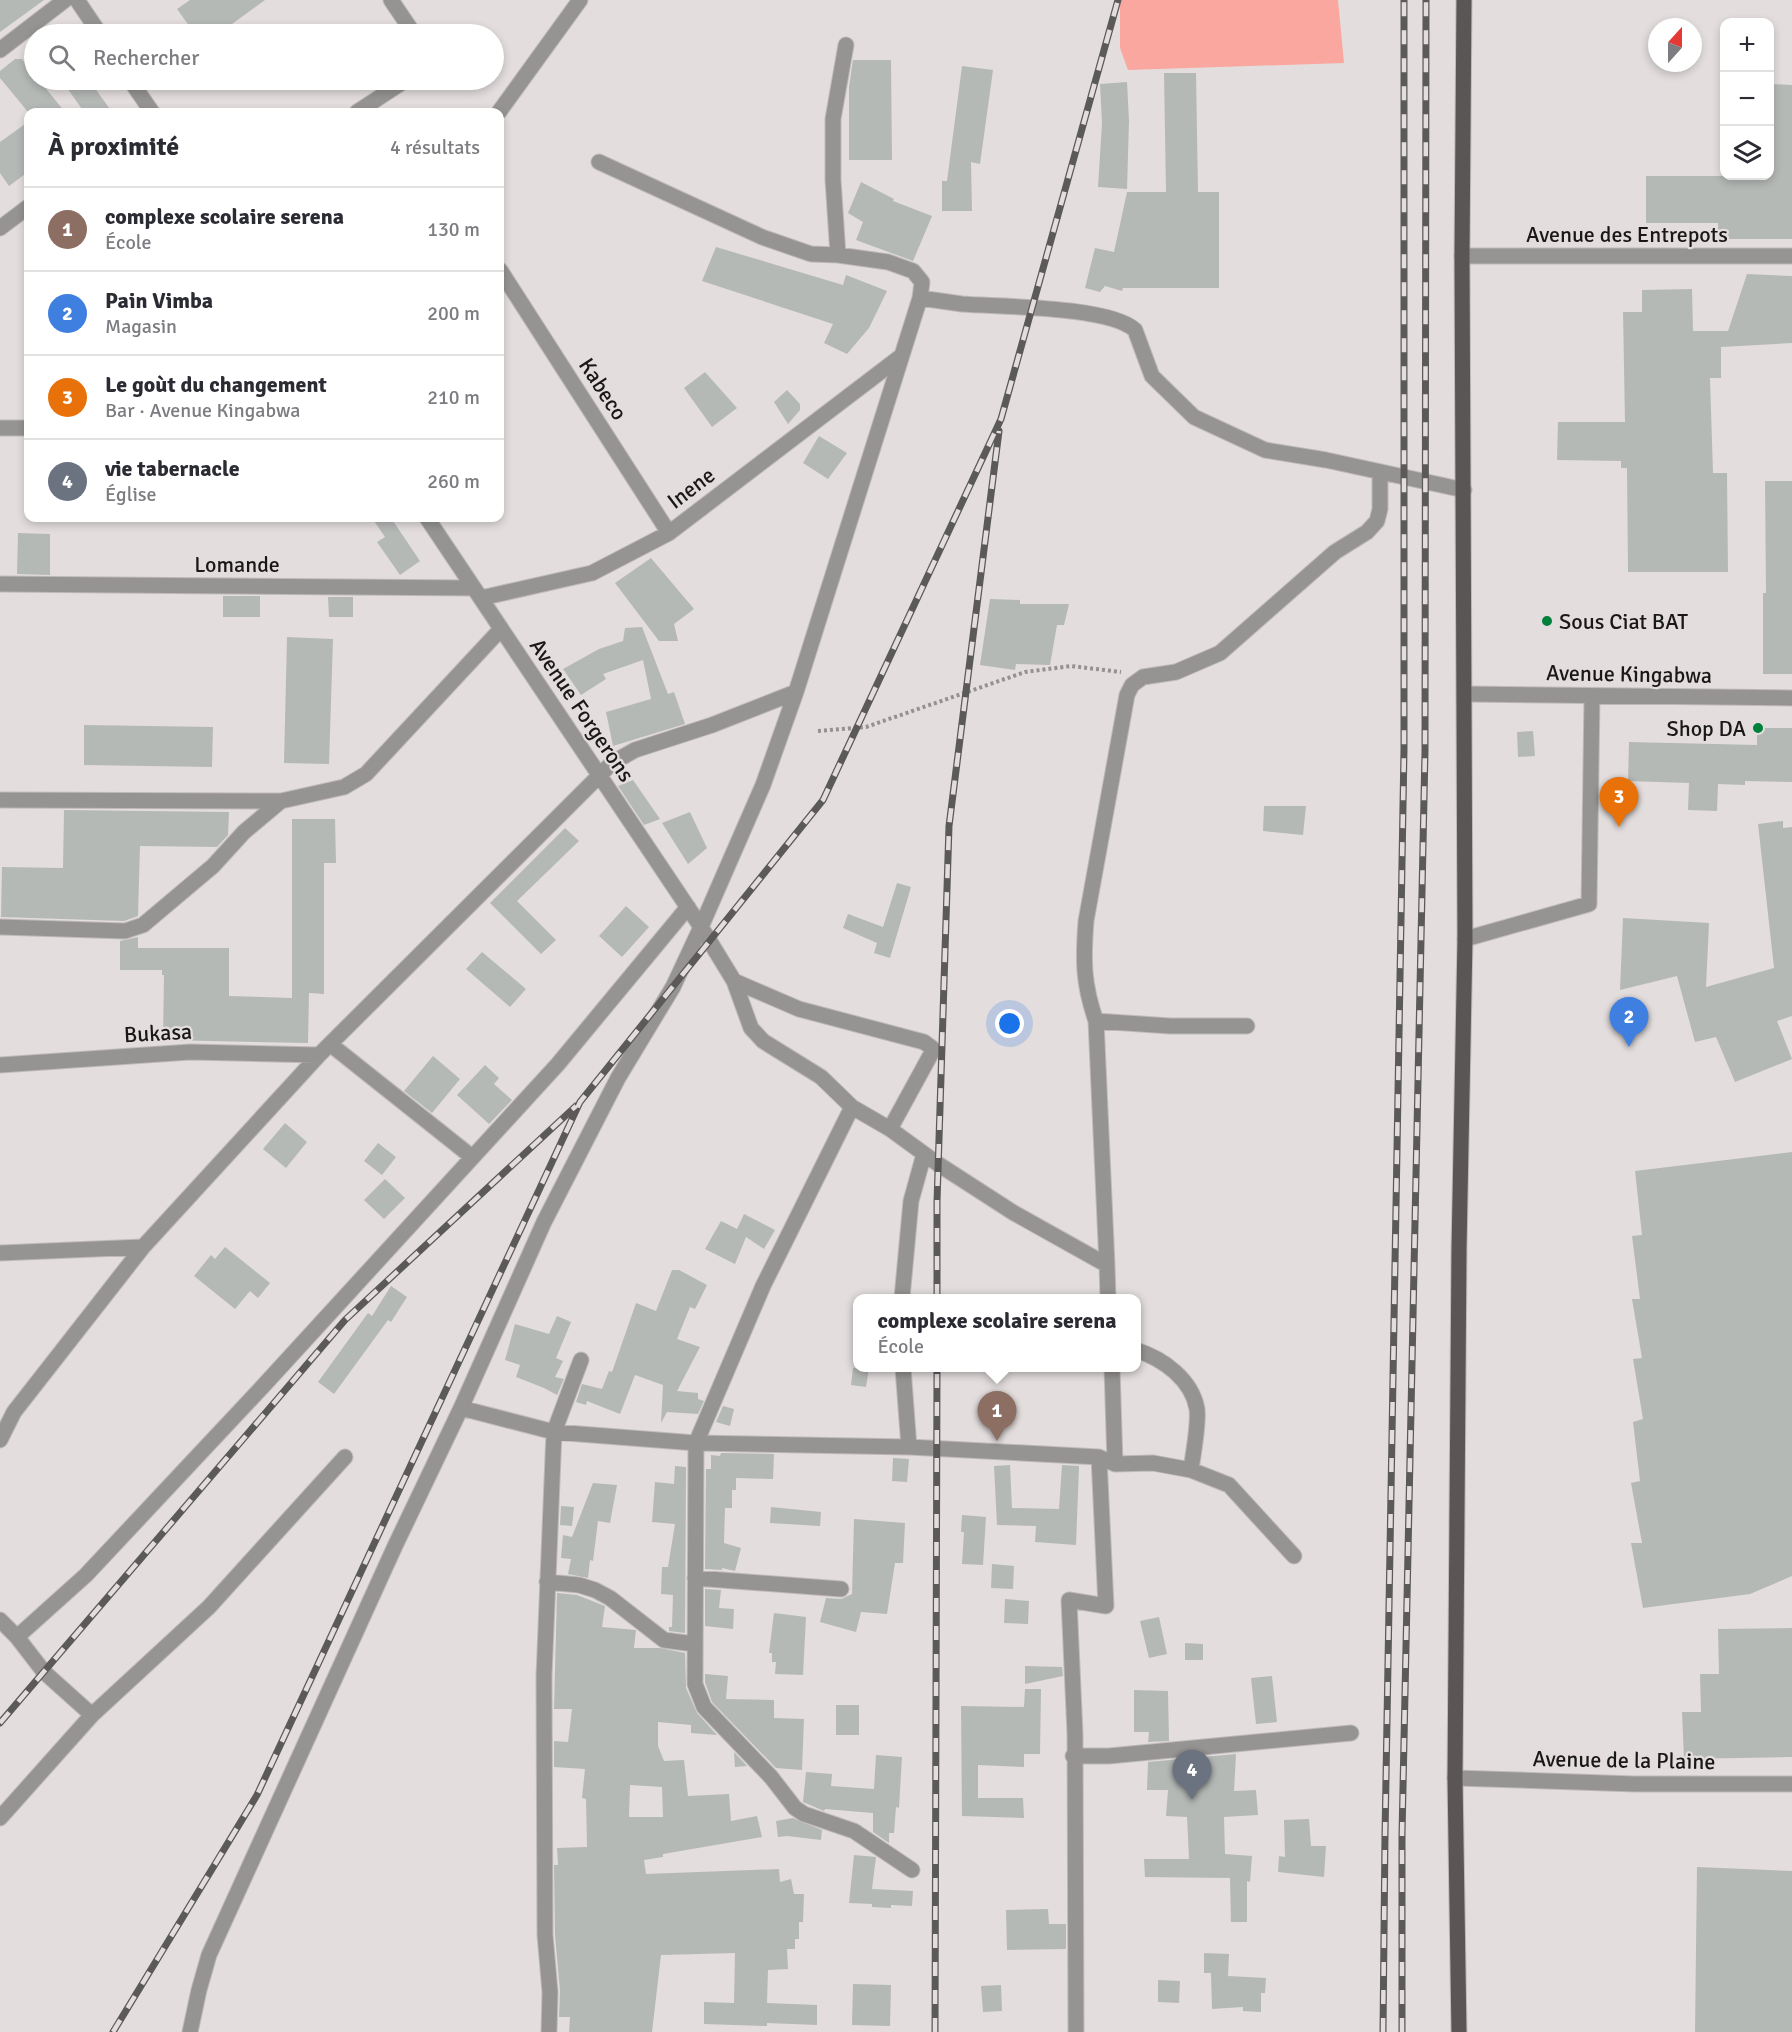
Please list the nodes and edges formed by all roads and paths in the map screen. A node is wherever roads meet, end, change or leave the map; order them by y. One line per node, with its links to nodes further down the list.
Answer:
1 (65, 0): 6 (street)
2 (77, 0): 7 (street)
3 (391, 0): 8 (street)
4 (580, 0): 16 (street)
5 (1464, 0): 21 (main road)
6 (34, 24)
7 (93, 24)
8 (407, 24)
9 (24, 32): 11 (street)
10 (846, 45): 20 (street)
11 (0, 50)
12 (137, 90): 14 (street)
13 (391, 90): 15 (street)
14 (149, 108)
15 (363, 108)
16 (502, 108)
17 (599, 162): 20 (street)
18 (24, 210): 19 (street)
19 (0, 228)
20 (838, 255): 24 (street)
21 (1462, 256): 22 (street, Avenue des Entrepots); 29 (main road)
22 (1792, 256)
23 (504, 276): 31 (street, Kabeco)
24 (920, 298): 25 (street); 28 (street)
25 (900, 357): 31 (street, Inene); 36 (street)
26 (0, 428): 27 (street)
27 (24, 428)
28 (1380, 473): 29 (street); 49 (street)
29 (1464, 490): 37 (main road)
30 (430, 522): 33 (street, Avenue Forgerons)
31 (669, 533): 33 (street, Inene)
32 (0, 584): 33 (street, Lomande)
33 (478, 593): 34 (street, Avenue Forgerons)
34 (501, 629): 41 (street, Avenue Forgerons); 43 (street)
35 (1125, 673): 40 (path)
36 (796, 692): 41 (street); 46 (street)
37 (1465, 694): 38 (street, Avenue Kingabwa); 47 (main road)
38 (1592, 696): 39 (street, Avenue Kingabwa); 47 (street)
39 (1792, 698)
40 (818, 731)
41 (598, 776): 44 (street, Avenue Forgerons); 51 (street)
42 (0, 800): 43 (street)
43 (281, 801): 45 (street)
44 (688, 907): 46 (street, Avenue Forgerons); 56 (street)
45 (0, 927)
46 (701, 927): 48 (street, Avenue Forgerons); 66 (street)
47 (1465, 939): 85 (main road)
48 (734, 981): 53 (street, Avenue Forgerons); 54 (street)
49 (1096, 1021): 50 (street); 59 (street)
50 (1247, 1026)
51 (325, 1049): 52 (street, Bukasa); 56 (street); 57 (street)
52 (0, 1065)
53 (852, 1107): 54 (street, Avenue Forgerons); 69 (street)
54 (890, 1129): 55 (street, Avenue Forgerons)
55 (924, 1154): 59 (street, Avenue Forgerons); 60 (street)
56 (472, 1157): 80 (street)
57 (143, 1247): 58 (street); 68 (street)
58 (0, 1253)
59 (1107, 1265): 61 (street)
60 (902, 1294)
61 (1108, 1294)
62 (1141, 1351): 74 (street)
63 (581, 1360): 67 (street)
64 (903, 1372): 70 (street)
65 (1112, 1372): 73 (street)
66 (461, 1408): 67 (street); 89 (street)
67 (554, 1432): 69 (street); 77 (street)
68 (0, 1440)
69 (696, 1443): 70 (street); 76 (street)
70 (909, 1447): 72 (street)
71 (345, 1457): 82 (street)
72 (1099, 1457): 73 (street); 84 (street)
73 (1115, 1464): 74 (street)
74 (1191, 1470): 75 (street)
75 (1294, 1556)
76 (695, 1578): 78 (street); 81 (street)
77 (548, 1582): 81 (street); 90 (street)
78 (841, 1589)
79 (0, 1620): 80 (street)
80 (17, 1637): 82 (street)
81 (694, 1644): 88 (street)
82 (92, 1715): 87 (street)
83 (1351, 1733): 84 (street)
84 (1073, 1756): 91 (street)
85 (1455, 1778): 86 (street, Avenue de la Plaine); 92 (main road)
86 (1792, 1784)
87 (0, 1818)
88 (912, 1870)
89 (190, 2032)
90 (549, 2032)
91 (1076, 2032)
92 (1459, 2032)

